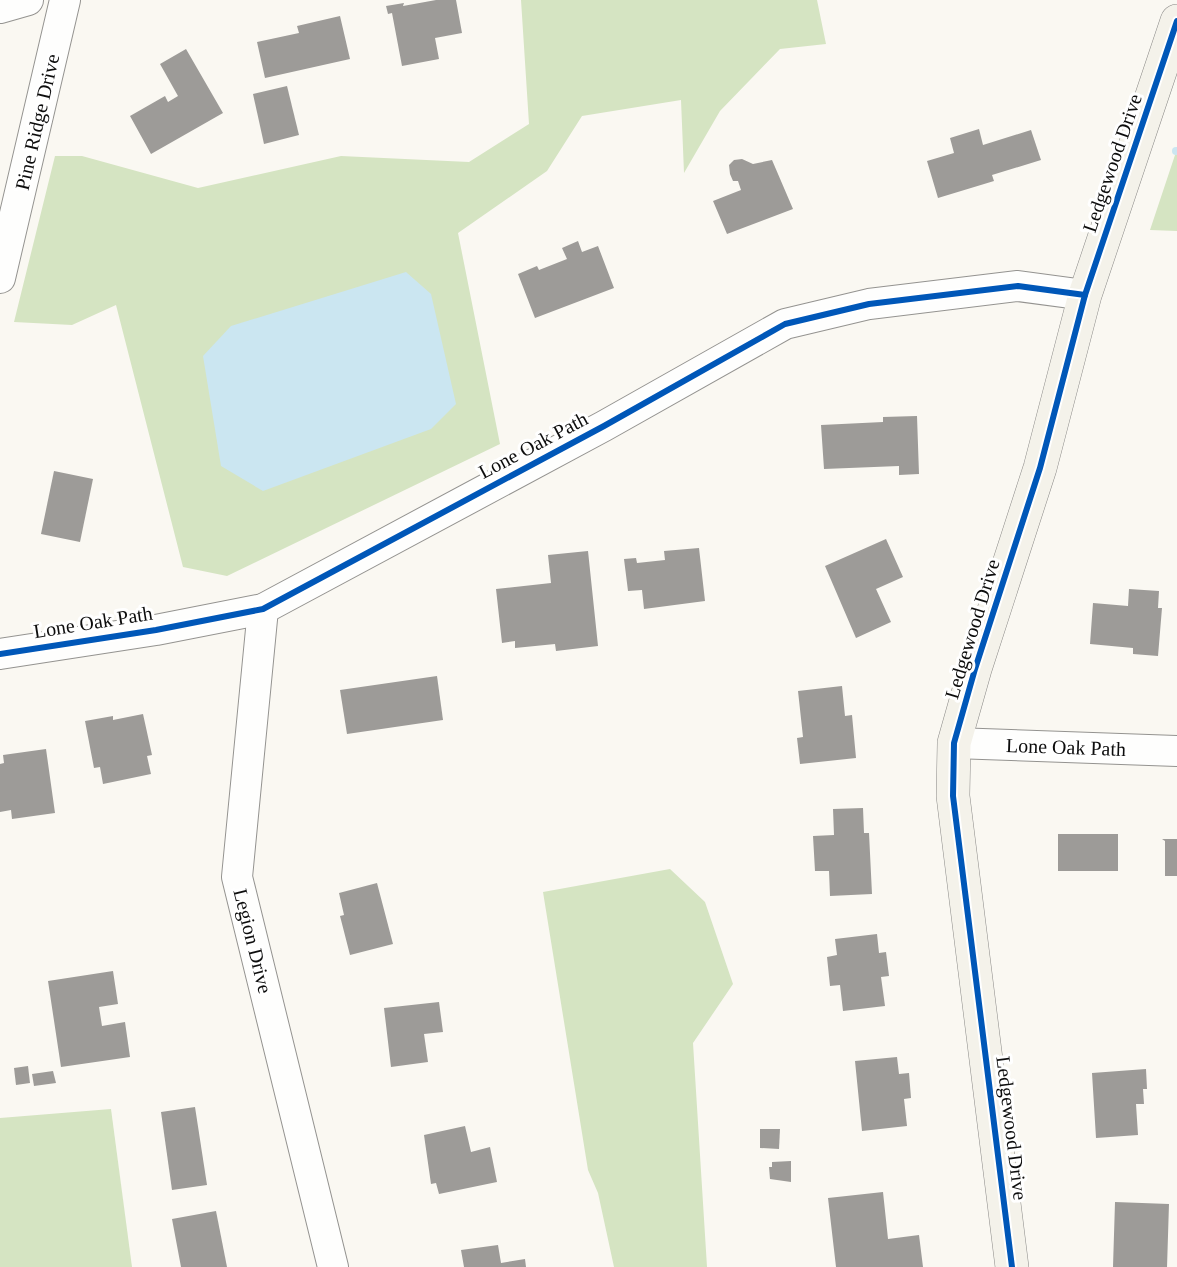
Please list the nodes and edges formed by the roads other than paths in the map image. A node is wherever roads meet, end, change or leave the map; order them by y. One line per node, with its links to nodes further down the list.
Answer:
1 (28, 0): 3 (street)
2 (65, 0): 5 (street, Pine Ridge Drive)
3 (0, 8)
4 (1177, 21): 6 (street, Ledgewood Drive)
5 (0, 278)
6 (1085, 295): 7 (street, Lone Oak Path); 9 (street, Ledgewood Drive)
7 (263, 609): 8 (street, Lone Oak Path); 11 (street, Legion Drive)
8 (0, 654)
9 (954, 743): 10 (street, Lone Oak Path); 12 (street, Ledgewood Drive)
10 (1177, 751)
11 (333, 1267)
12 (1012, 1267)

